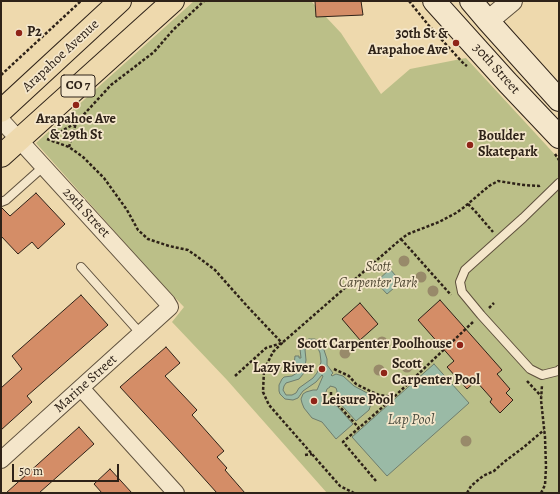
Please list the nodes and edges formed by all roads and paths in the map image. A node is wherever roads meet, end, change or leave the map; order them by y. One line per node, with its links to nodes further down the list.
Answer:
1 (81, 1): 9 (path)
2 (120, 1): 11 (main road, Arapahoe Avenue / CO 7)
3 (173, 1): 15 (main road, CO 7)
4 (204, 1): 13 (path)
5 (434, 1): 14 (main road, 30th Street)
6 (471, 1): 8 (main road, 30th Street)
7 (512, 1): 8 (street)
8 (488, 21): 10 (main road, 30th Street)
9 (1, 75)
10 (559, 100)
11 (1, 111)
12 (1, 120): 15 (street, 29th Street)
13 (76, 123): 16 (path); 16 (path)
14 (559, 137)
15 (18, 140): 17 (main road, CO 7); 18 (street, 29th Street)
16 (69, 147): 27 (path)
17 (1, 156)
18 (43, 167): 21 (lane); 24 (street, 29th Street)
19 (559, 183): 25 (lane)
20 (544, 184): 27 (path)
21 (1, 202)
22 (81, 267): 26 (lane)
23 (494, 303): 25 (path)
24 (170, 307): 26 (street, Marine Street)
25 (481, 315): 30 (lane); 34 (path)
26 (141, 334): 32 (street, Marine Street)
27 (282, 343): 31 (path); 37 (path)
28 (334, 369): 34 (path)
29 (559, 370): 30 (lane)
30 (542, 375): 36 (path)
31 (235, 376)
32 (81, 388): 39 (street, Marine Street); 41 (street)
33 (331, 392): 35 (path)
34 (394, 397): 35 (path)
35 (359, 428): 40 (path)
36 (544, 430): 43 (path); 44 (path)
37 (312, 454): 38 (path); 42 (path)
38 (305, 455)
39 (1, 460)
40 (376, 481)
41 (176, 493)
42 (354, 493)
43 (467, 493)
44 (541, 493)

